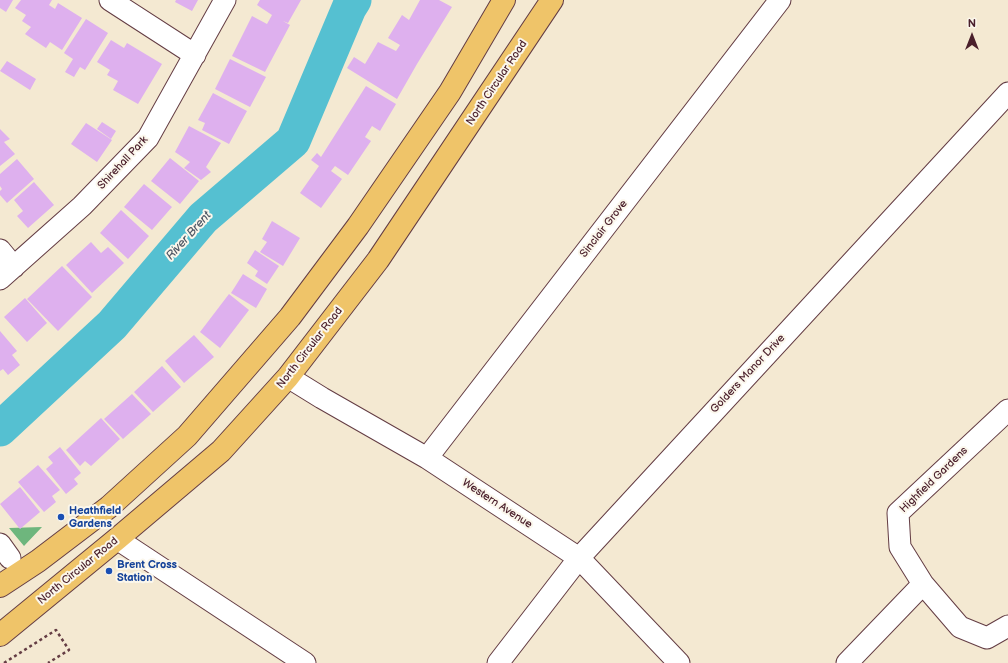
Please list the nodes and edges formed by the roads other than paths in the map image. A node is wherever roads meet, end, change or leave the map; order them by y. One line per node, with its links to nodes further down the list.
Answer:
1 (110, 0): 6 (street)
2 (225, 0): 6 (street, Shirehall Park)
3 (504, 0): 16 (highway)
4 (552, 0): 10 (highway, North Circular Road)
5 (780, 0): 12 (street, Sinclair Grove)
6 (195, 55): 9 (street, Shirehall Park)
7 (1008, 93): 14 (street, Golders Manor Drive)
8 (0, 250): 9 (street)
9 (7, 273)
10 (288, 377): 12 (street, Western Avenue); 13 (highway, North Circular Road)
11 (1008, 410): 15 (street, Highfield Gardens)
12 (427, 458): 14 (street, Western Avenue)
13 (117, 539): 18 (highway, North Circular Road); 19 (street)
14 (579, 558): 20 (street, Golders Manor Drive); 21 (street, Western Avenue)
15 (923, 584): 17 (street, Highfield Gardens); 22 (street)
16 (0, 586)
17 (1008, 626)
18 (0, 635)
19 (305, 663)
20 (498, 663)
21 (679, 663)
22 (847, 663)

